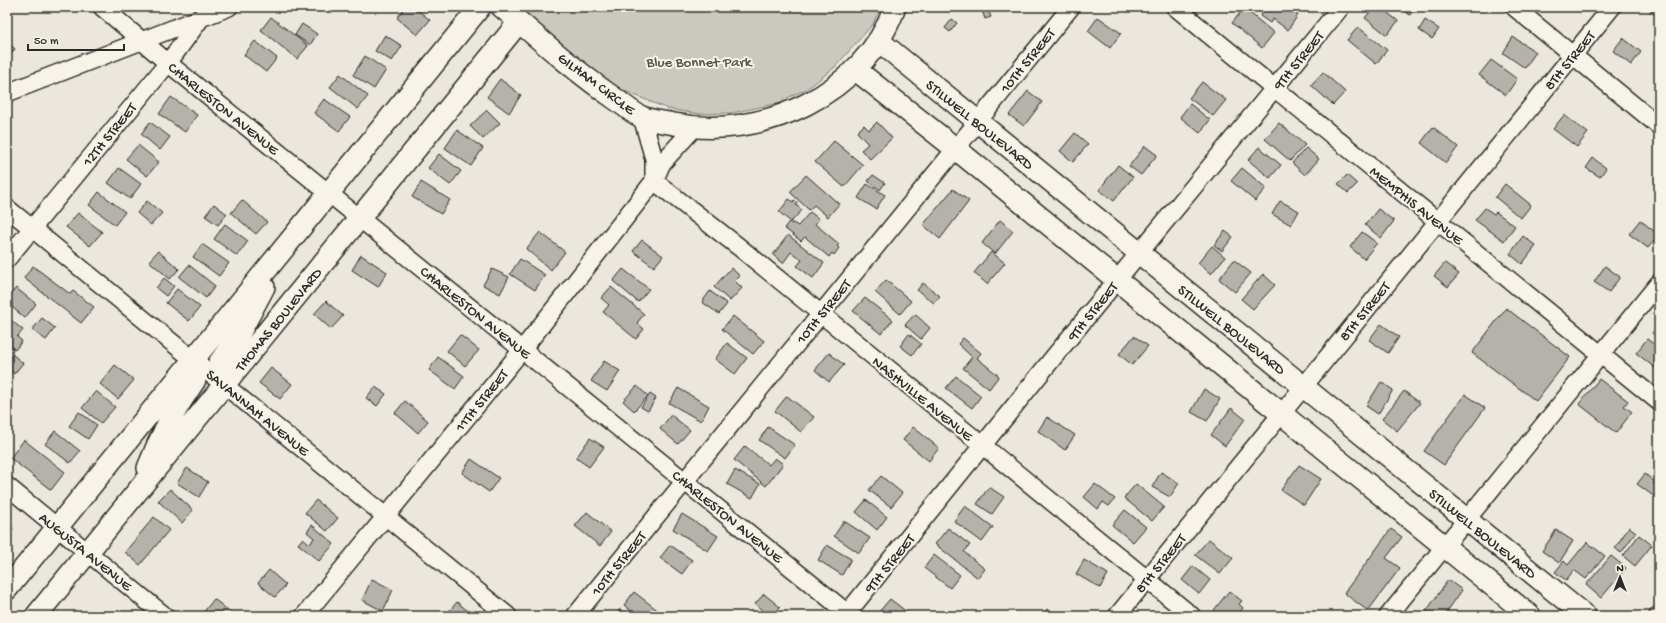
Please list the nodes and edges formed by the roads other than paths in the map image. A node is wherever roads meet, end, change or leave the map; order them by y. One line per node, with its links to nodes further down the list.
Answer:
1 (102, 7): 13 (street, CHARLESTON AVENUE)
2 (229, 7): 11 (street)
3 (480, 7): 26 (main road)
4 (502, 7): 12 (main road, GILHAM CIRCLE)
5 (895, 7): 14 (main road, GILHAM CIRCLE)
6 (1071, 7): 21 (street, 10TH STREET)
7 (1175, 7): 18 (street, MEMPHIS AVENUE)
8 (1341, 7): 18 (street, 9TH STREET)
9 (1514, 7): 15 (street)
10 (1612, 7): 15 (street, 8TH STREET)
11 (204, 13): 13 (street); 16 (street, 12TH STREET)
12 (520, 22): 20 (main road, GILHAM CIRCLE); 28 (main road, THOMAS BOULEVARD)
13 (142, 40): 16 (street, CHARLESTON AVENUE); 19 (street)
14 (878, 41): 17 (main road, GILHAM CIRCLE); 21 (main road, STILWELL BOULEVARD)
15 (1572, 55): 22 (street); 29 (street, 8TH STREET)
16 (168, 63): 26 (street, CHARLESTON AVENUE); 30 (street, 12TH STREET)
17 (856, 70): 23 (main road, GILHAM CIRCLE); 24 (main road)
18 (1275, 89): 29 (street, MEMPHIS AVENUE); 31 (street, 9TH STREET)
19 (7, 94)
20 (642, 118): 23 (main road, GILHAM CIRCLE); 25 (street)
21 (977, 122): 24 (street, 10TH STREET); 31 (main road, STILWELL BOULEVARD)
22 (1659, 126)
23 (694, 128): 25 (street, 11TH STREET)
24 (956, 149): 34 (main road); 36 (street, 10TH STREET)
25 (654, 181): 36 (street, NASHVILLE AVENUE); 37 (street, 11TH STREET)
26 (330, 193): 28 (street, CHARLESTON AVENUE); 33 (main road)
27 (7, 208): 30 (street, SAVANNAH AVENUE)
28 (360, 218): 37 (street, CHARLESTON AVENUE); 40 (main road, THOMAS BOULEVARD)
29 (1438, 221): 38 (street, MEMPHIS AVENUE); 41 (street, 8TH STREET)
30 (32, 228): 32 (street, 12TH STREET); 39 (street, SAVANNAH AVENUE)
31 (1139, 254): 34 (street, 9TH STREET); 41 (main road, STILWELL BOULEVARD)
32 (7, 259)
33 (276, 259): 39 (main road); 40 (main road)
34 (1117, 280): 43 (main road); 44 (street, 9TH STREET)
35 (1659, 283): 38 (street)
36 (821, 314): 44 (street, NASHVILLE AVENUE); 45 (street, 10TH STREET)
37 (522, 350): 45 (street, CHARLESTON AVENUE); 48 (street, 11TH STREET)
38 (1600, 355): 42 (street, MEMPHIS AVENUE); 49 (street)
39 (193, 360): 40 (street, SAVANNAH AVENUE); 47 (main road); 50 (main road)
40 (224, 385): 47 (main road, THOMAS BOULEVARD); 48 (street, SAVANNAH AVENUE)
41 (1303, 386): 43 (street, 8TH STREET); 49 (main road, STILWELL BOULEVARD)
42 (1659, 402)
43 (1281, 413): 51 (main road); 53 (street, 8TH STREET)
44 (983, 446): 53 (street, NASHVILLE AVENUE); 55 (street, 9TH STREET)
45 (685, 481): 55 (street, CHARLESTON AVENUE); 60 (street, 10TH STREET)
46 (7, 486): 50 (street, AUGUSTA AVENUE)
47 (141, 487): 52 (main road, THOMAS BOULEVARD)
48 (386, 516): 58 (street, 11TH STREET); 59 (street, SAVANNAH AVENUE)
49 (1466, 519): 51 (street); 65 (main road, STILWELL BOULEVARD)
50 (58, 527): 52 (street, AUGUSTA AVENUE); 54 (main road)
51 (1444, 546): 63 (street); 64 (main road)
52 (88, 553): 56 (main road, THOMAS BOULEVARD); 57 (street, AUGUSTA AVENUE)
53 (1146, 579): 61 (street, 8TH STREET); 62 (street, NASHVILLE AVENUE)
54 (7, 590)
55 (848, 615)
56 (36, 616)
57 (165, 616)
58 (304, 616)
59 (508, 616)
60 (575, 616)
61 (1117, 616)
62 (1192, 616)
63 (1388, 616)
64 (1530, 616)
65 (1585, 616)

